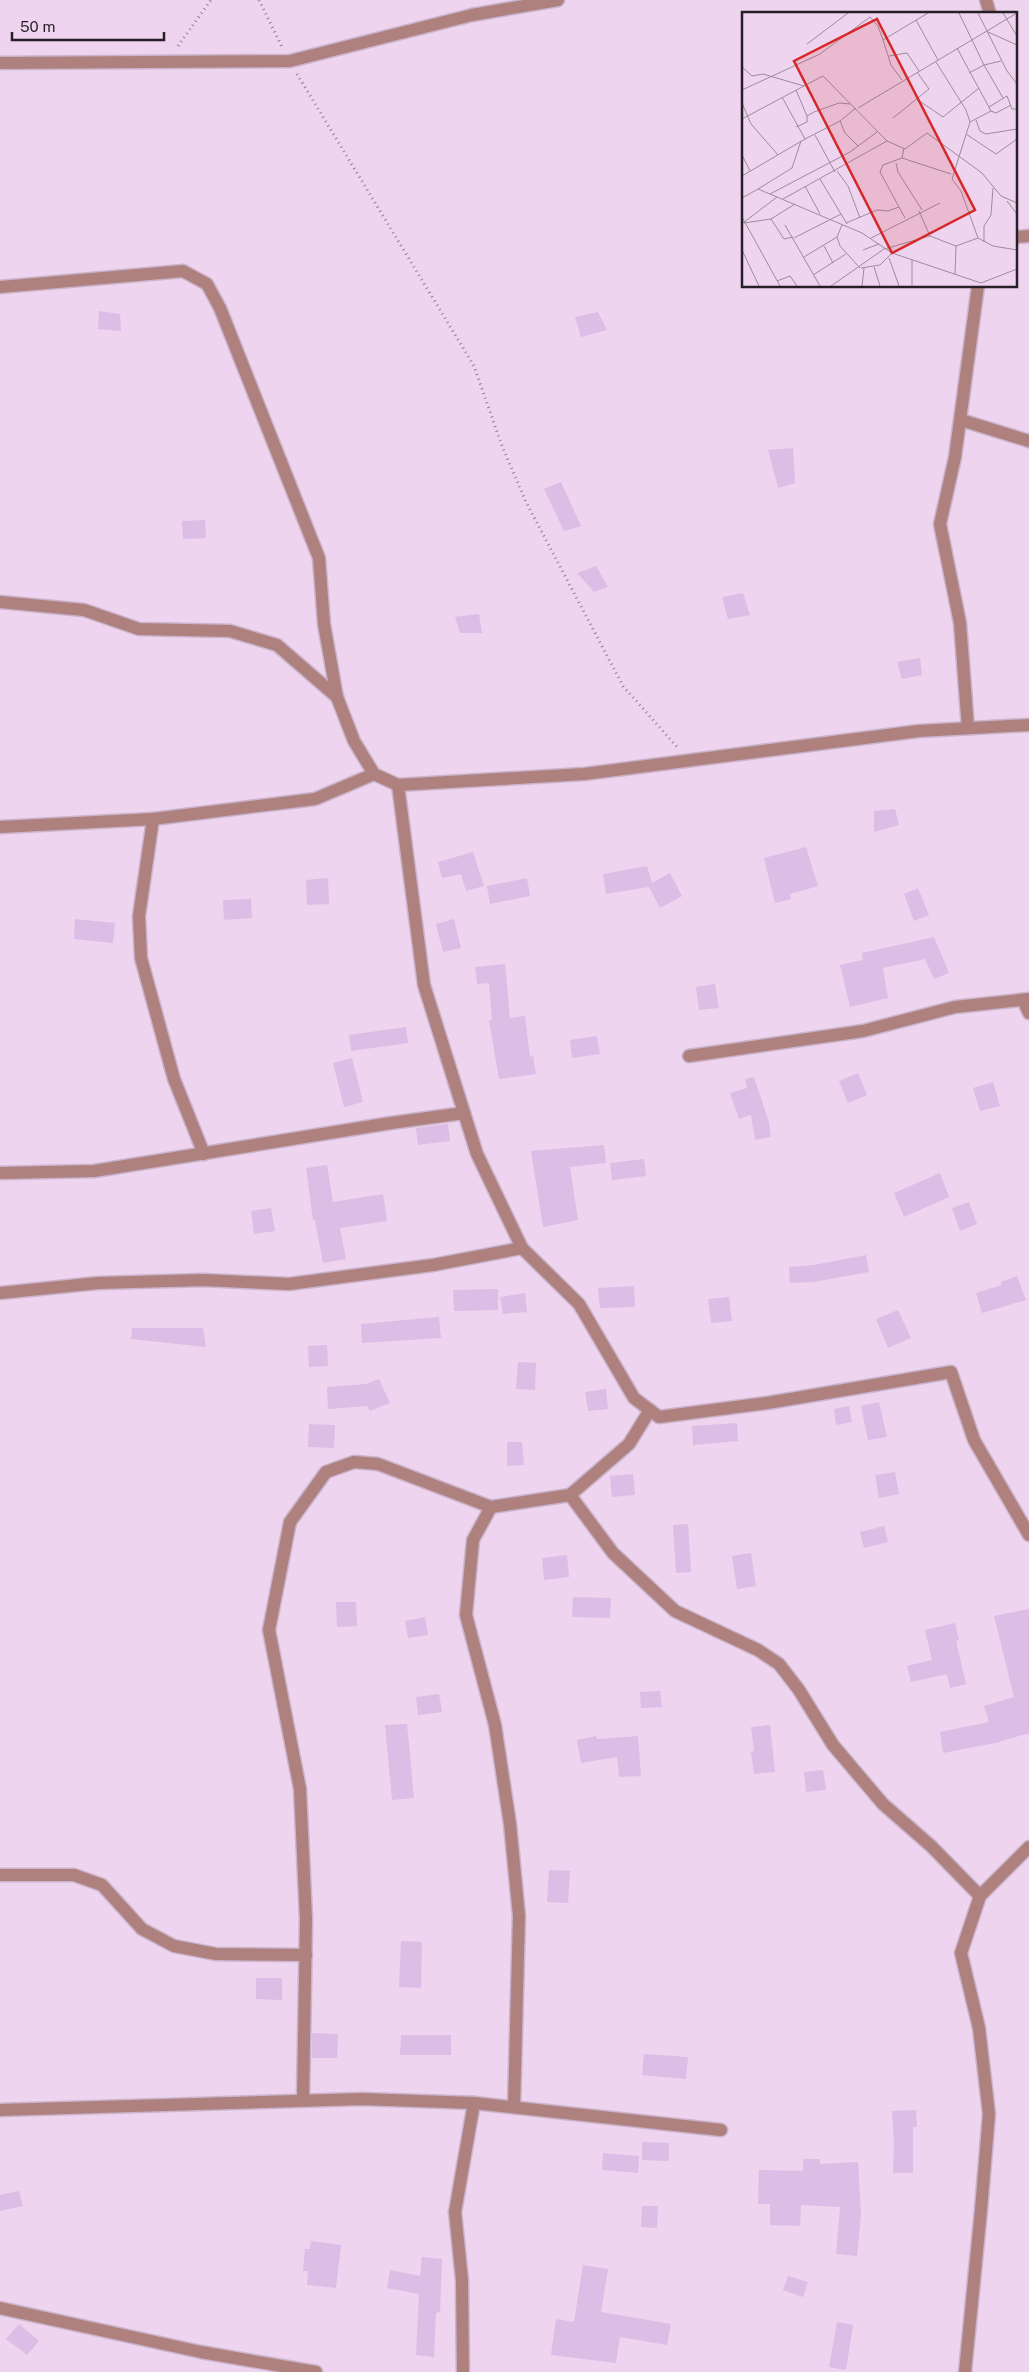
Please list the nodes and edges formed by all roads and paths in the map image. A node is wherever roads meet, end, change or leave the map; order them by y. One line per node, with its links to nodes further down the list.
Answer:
1 (212, 0): 4 (path)
2 (260, 0): 5 (path)
3 (558, 0): 5 (street)
4 (167, 62): 5 (street); 6 (street)
5 (290, 62): 17 (path)
6 (0, 63)
7 (1029, 236): 8 (street)
8 (1016, 237)
9 (0, 287): 14 (street)
10 (978, 288): 11 (street)
11 (960, 420): 12 (street); 16 (street)
12 (1029, 441)
13 (0, 602): 14 (street)
14 (336, 697): 18 (street)
15 (1029, 725): 16 (street)
16 (968, 728): 17 (street)
17 (689, 761): 19 (street)
18 (374, 774): 19 (street); 20 (street)
19 (398, 785): 25 (street)
20 (153, 819): 21 (street); 26 (street)
21 (0, 827)
22 (1026, 999): 23 (street); 24 (street)
23 (1029, 1013)
24 (689, 1056)
25 (464, 1113): 26 (street); 28 (street)
26 (204, 1154): 27 (street)
27 (0, 1173)
28 (522, 1248): 29 (street); 30 (street)
29 (0, 1293)
30 (650, 1410): 31 (street); 33 (street)
31 (570, 1495): 32 (street); 36 (street)
32 (491, 1507): 37 (street); 40 (street)
33 (1029, 1535)
34 (1029, 1847): 36 (street)
35 (0, 1875): 37 (street)
36 (980, 1896): 46 (street)
37 (306, 1955): 38 (street)
38 (303, 2100): 39 (street); 41 (street)
39 (474, 2103): 40 (street); 45 (street)
40 (514, 2106): 42 (street)
41 (0, 2110)
42 (721, 2130)
43 (0, 2308): 44 (street)
44 (316, 2372)
45 (463, 2372)
46 (965, 2372)

